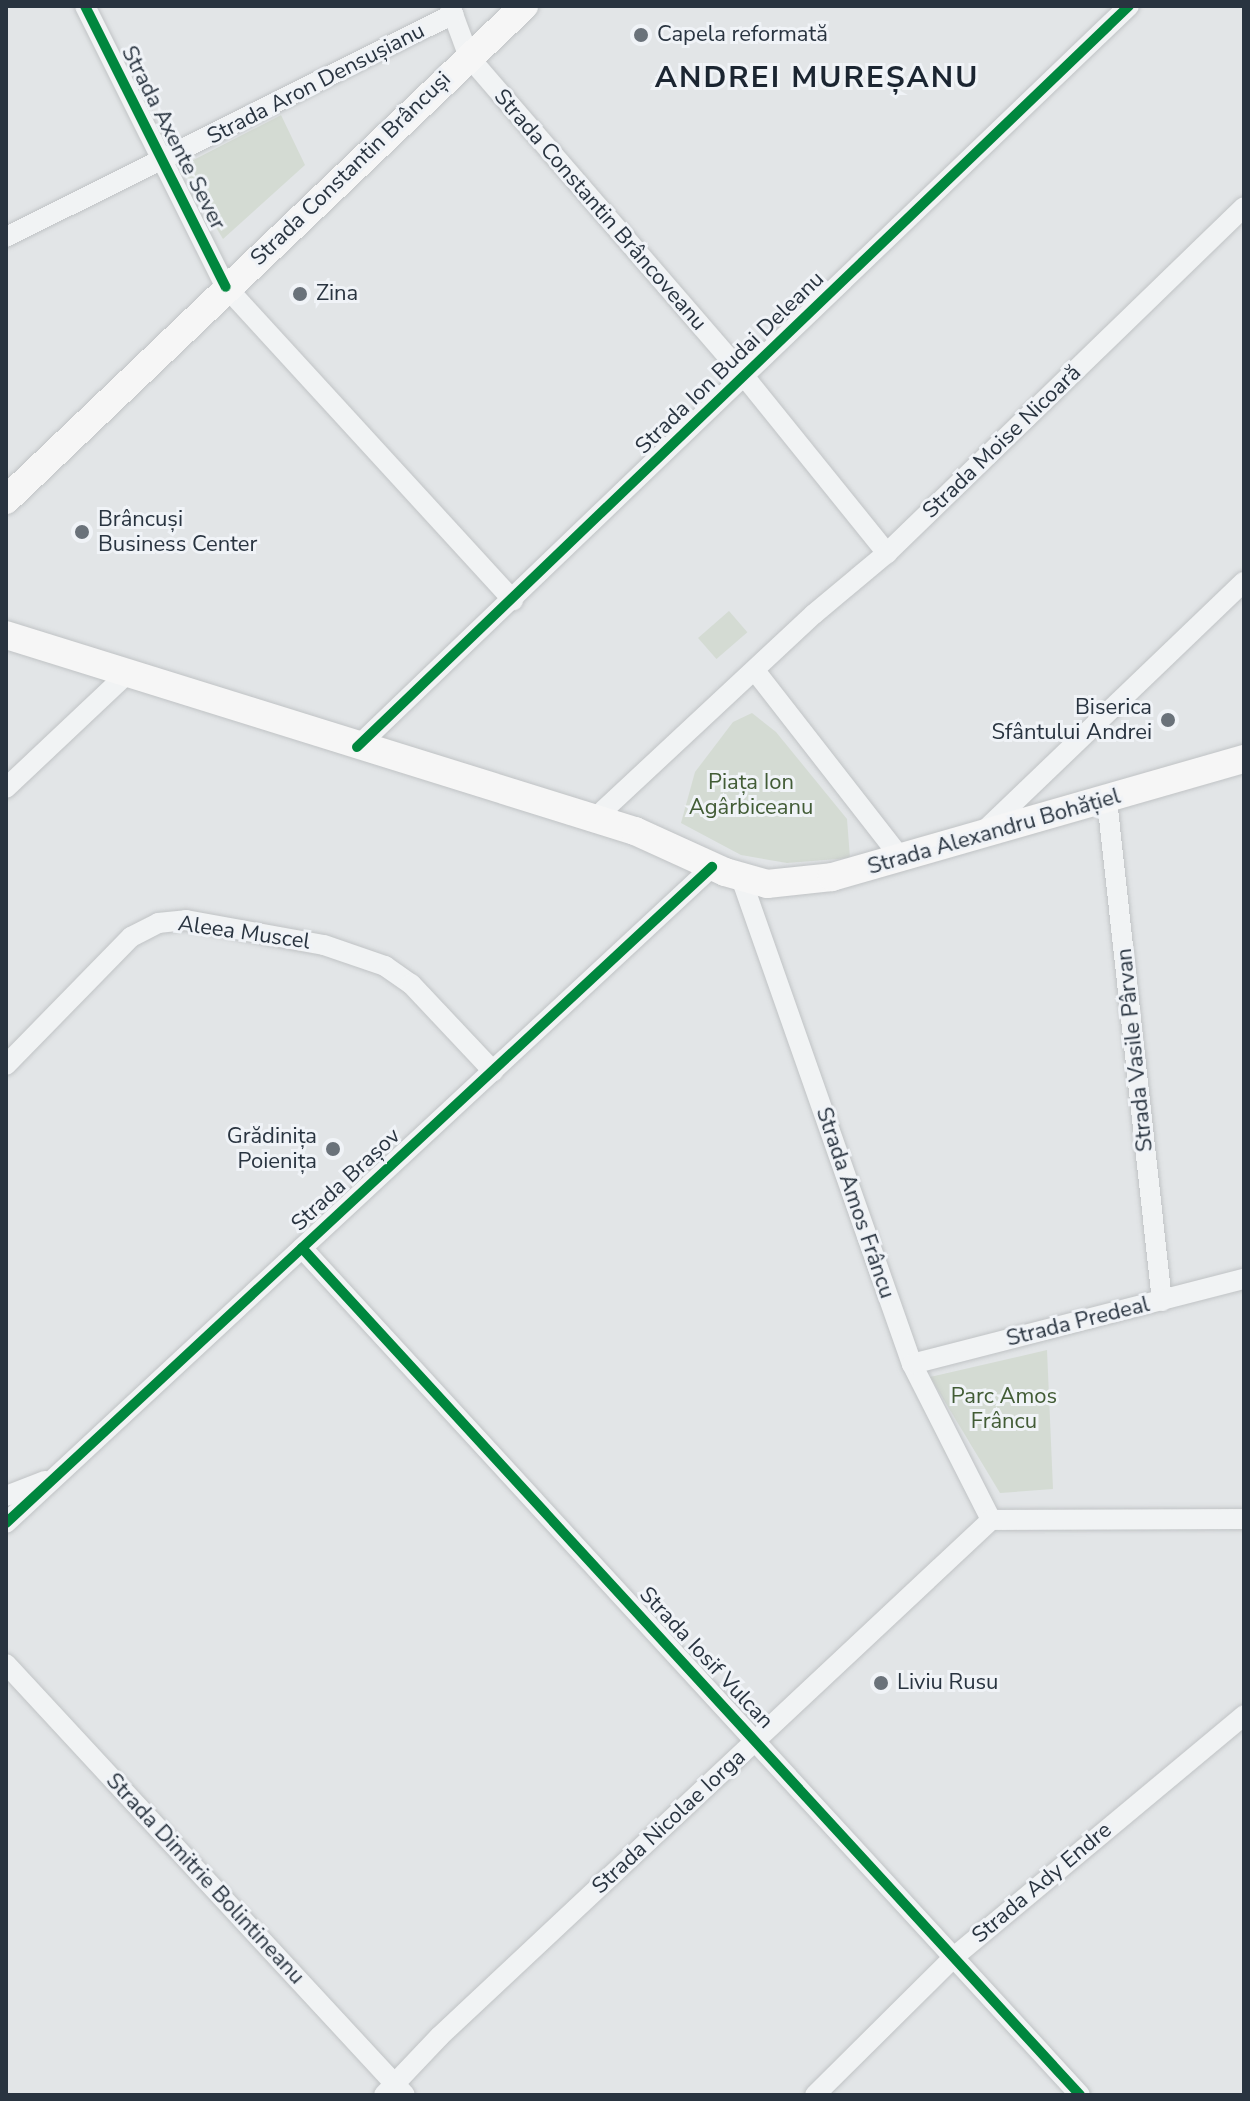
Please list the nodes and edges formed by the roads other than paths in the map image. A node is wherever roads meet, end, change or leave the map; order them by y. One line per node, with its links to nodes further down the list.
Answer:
1 (85, 6): 6 (street, Strada Axente Sever)
2 (524, 6): 5 (main road, Strada Constantin Brâncuși)
3 (1129, 6): 10 (street, Strada Ion Budai Deleanu)
4 (452, 10): 5 (street, Strada Constantin Brâncoveanu); 6 (street, Strada Aron Densușianu)
5 (469, 57): 9 (main road, Strada Constantin Brâncuși); 10 (street, Strada Constantin Brâncoveanu)
6 (161, 162): 8 (street, Strada Aron Densușianu); 9 (street, Strada Axente Sever)
7 (1244, 207): 12 (street, Strada Moise Nicoară)
8 (6, 237)
9 (226, 287): 11 (main road, Strada Constantin Brâncuși); 14 (street, Strada Axente Sever)
10 (744, 376): 12 (street, Strada Constantin Brâncoveanu); 14 (street, Strada Ion Budai Deleanu)
11 (6, 500)
12 (887, 553): 16 (street, Strada Moise Nicoară)
13 (1244, 582): 23 (street)
14 (513, 600): 18 (street, Strada Ion Budai Deleanu)
15 (6, 635): 17 (main road, Strada Alexandru Bohățiel)
16 (756, 672): 22 (street); 24 (street)
17 (126, 675): 18 (main road, Strada Alexandru Bohățiel); 20 (street)
18 (357, 747): 22 (main road, Strada Alexandru Bohățiel)
19 (1244, 759): 21 (main road, Strada Alexandru Bohățiel)
20 (6, 788)
21 (1107, 800): 23 (main road, Strada Alexandru Bohățiel); 31 (street, Strada Vasile Pârvan)
22 (593, 820): 25 (main road, Strada Alexandru Bohățiel)
23 (977, 838): 24 (main road, Strada Alexandru Bohățiel)
24 (901, 858): 26 (main road, Strada Alexandru Bohățiel)
25 (712, 867): 26 (main road, Strada Alexandru Bohățiel); 28 (street, Strada Brașov)
26 (741, 878): 32 (street, Strada Amos Frâncu)
27 (6, 1065): 28 (street, Aleea Muscel)
28 (493, 1071): 29 (street, Strada Brașov)
29 (302, 1248): 33 (street, Strada Brașov); 40 (street, Strada Iosif Vulcan)
30 (1244, 1279): 31 (street, Strada Predeal)
31 (1162, 1301): 32 (street, Strada Predeal)
32 (912, 1364): 36 (street, Strada Amos Frâncu)
33 (53, 1478): 34 (street); 37 (street, Strada Brașov)
34 (6, 1496)
35 (1244, 1519): 36 (street)
36 (991, 1520): 40 (street, Strada Nicolae Iorga)
37 (6, 1523)
38 (6, 1664): 42 (street, Strada Dimitrie Bolintineanu)
39 (1244, 1715): 41 (street, Strada Ady Endre)
40 (755, 1741): 41 (street, Strada Iosif Vulcan); 42 (street, Strada Nicolae Iorga)
41 (954, 1957): 43 (street, Strada Ady Endre); 44 (street, Strada Iosif Vulcan)
42 (394, 2091)
43 (815, 2095)
44 (1080, 2095)

